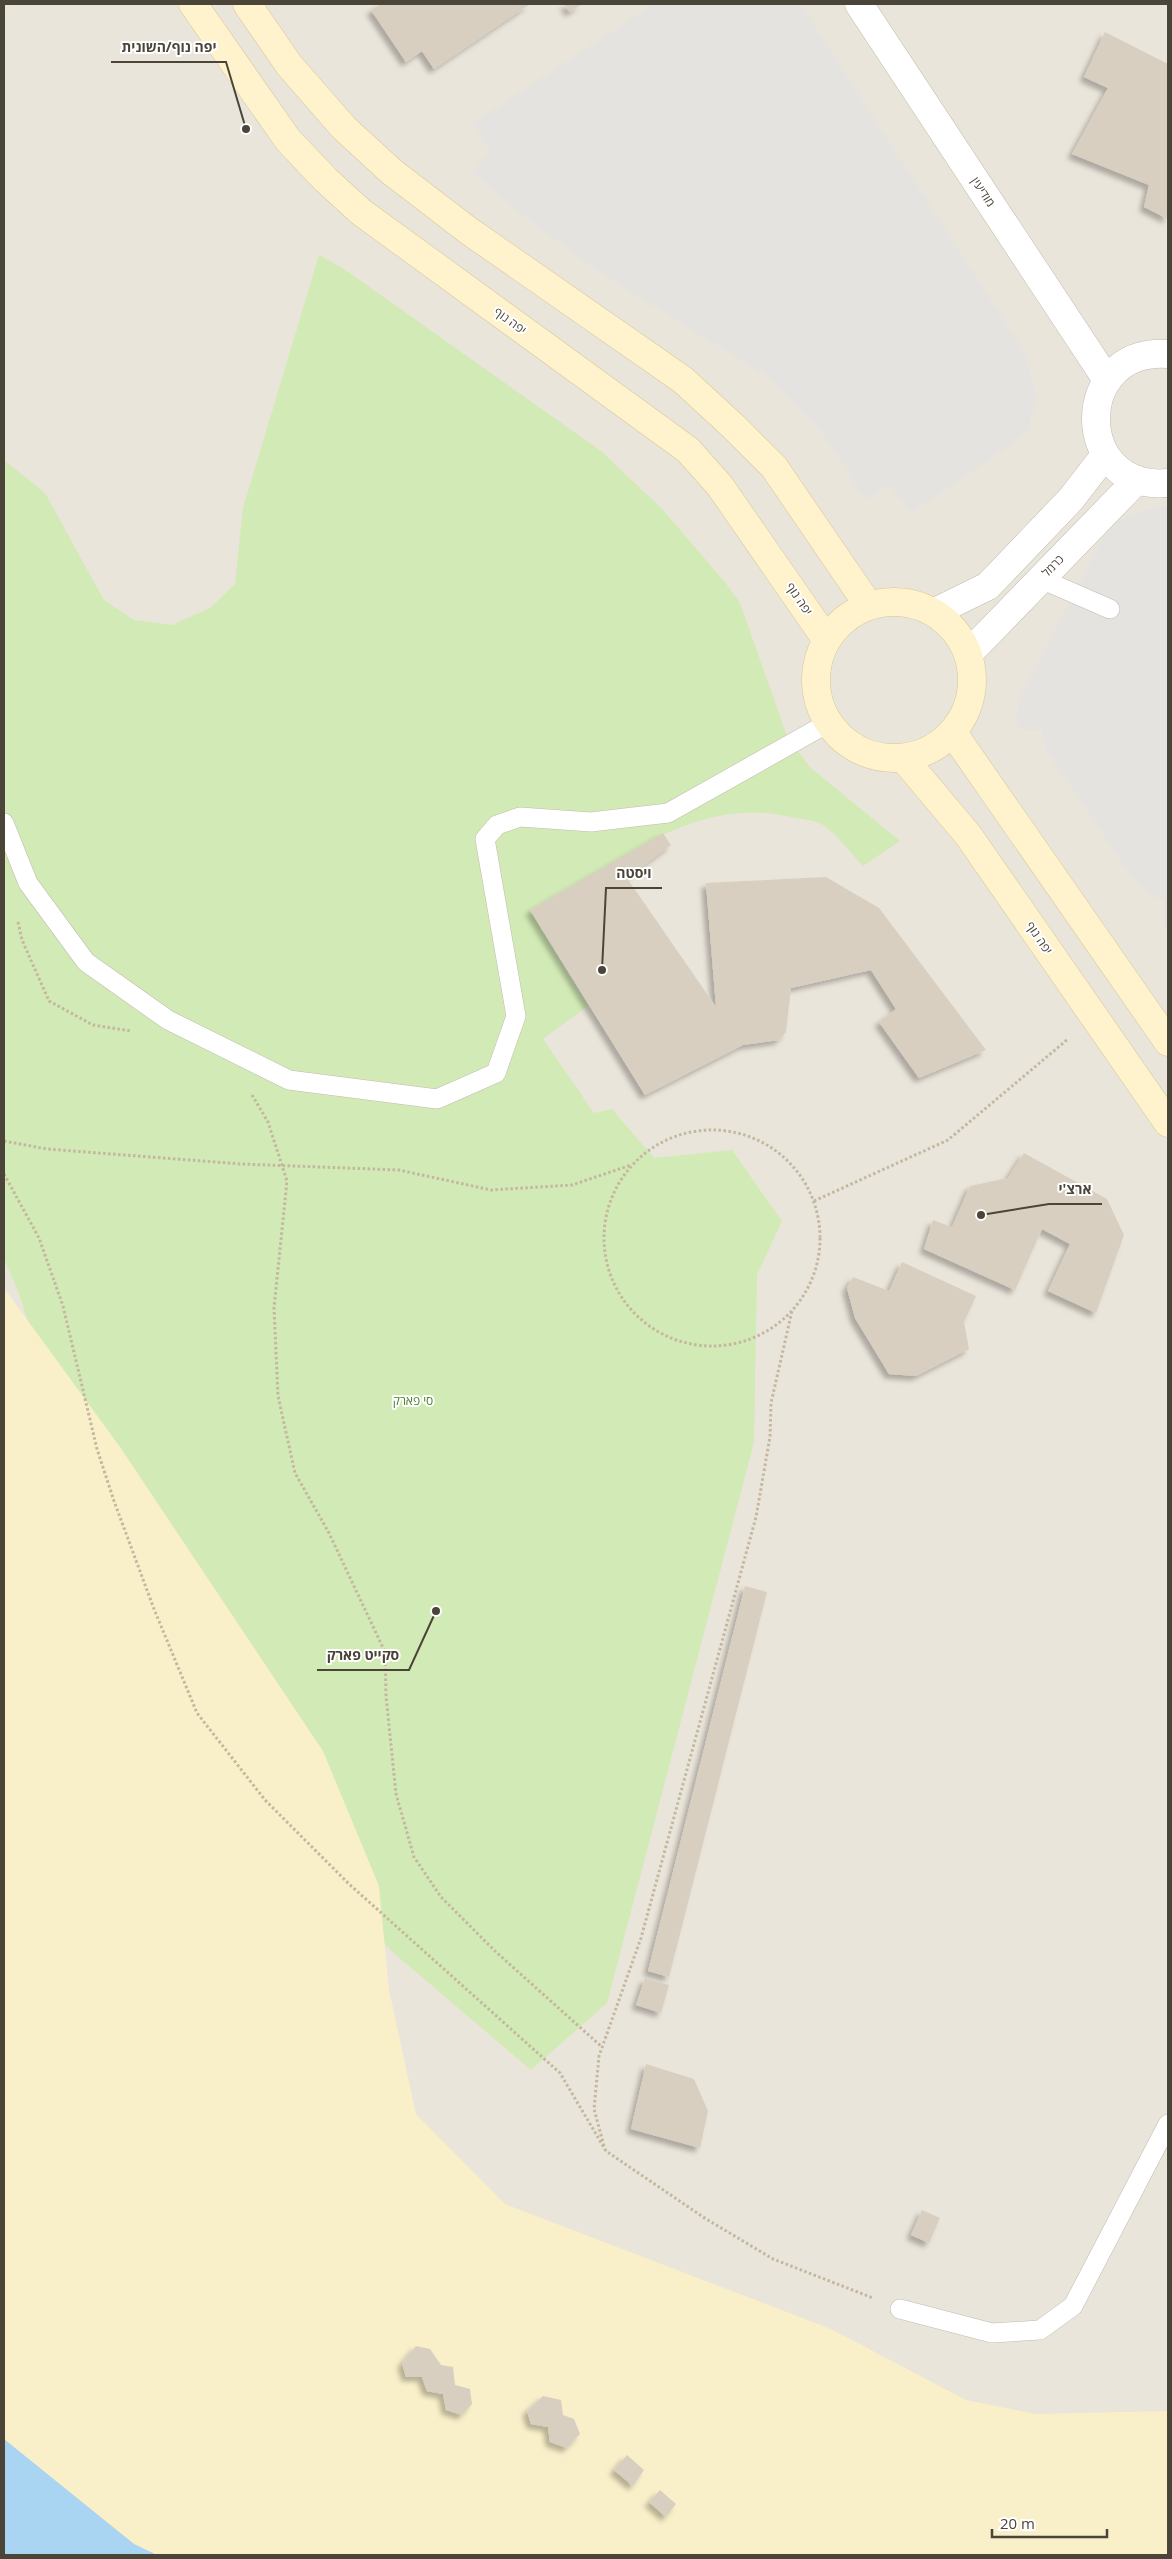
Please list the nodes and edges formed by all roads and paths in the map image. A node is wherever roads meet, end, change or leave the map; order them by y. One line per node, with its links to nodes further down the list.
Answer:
1 (193, 4): 13 (main road, יפה נוף)
2 (247, 4): 10 (main road)
3 (859, 4): 5 (street, מודיעין)
4 (1168, 354): 5 (street)
5 (1107, 380): 6 (street)
6 (1105, 455): 7 (street); 12 (street)
7 (1137, 480): 8 (street); 9 (street, כרמל)
8 (1168, 483)
9 (1041, 579): 11 (lane); 14 (street, כרמל)
10 (869, 606): 12 (main road); 13 (main road)
11 (1110, 609)
12 (935, 612): 14 (main road)
13 (826, 639): 15 (main road)
14 (970, 652): 16 (main road)
15 (828, 722): 17 (main road); 18 (lane)
16 (953, 733): 17 (main road); 22 (main road)
17 (904, 759): 20 (main road, יפה נוף)
18 (4, 823)
19 (16, 915): 21 (path)
20 (1094, 1018): 24 (main road, יפה נוף); 29 (path)
21 (138, 1032)
22 (1168, 1042)
23 (248, 1089): 26 (path)
24 (1168, 1124)
25 (4, 1141): 26 (path)
26 (282, 1165): 27 (path); 31 (path)
27 (632, 1165): 29 (path); 30 (path)
28 (4, 1174): 33 (path)
29 (814, 1201): 30 (path)
30 (792, 1311): 31 (path)
31 (602, 2047): 33 (path)
32 (1168, 2124): 34 (lane)
33 (606, 2151): 34 (path)
34 (900, 2309)

